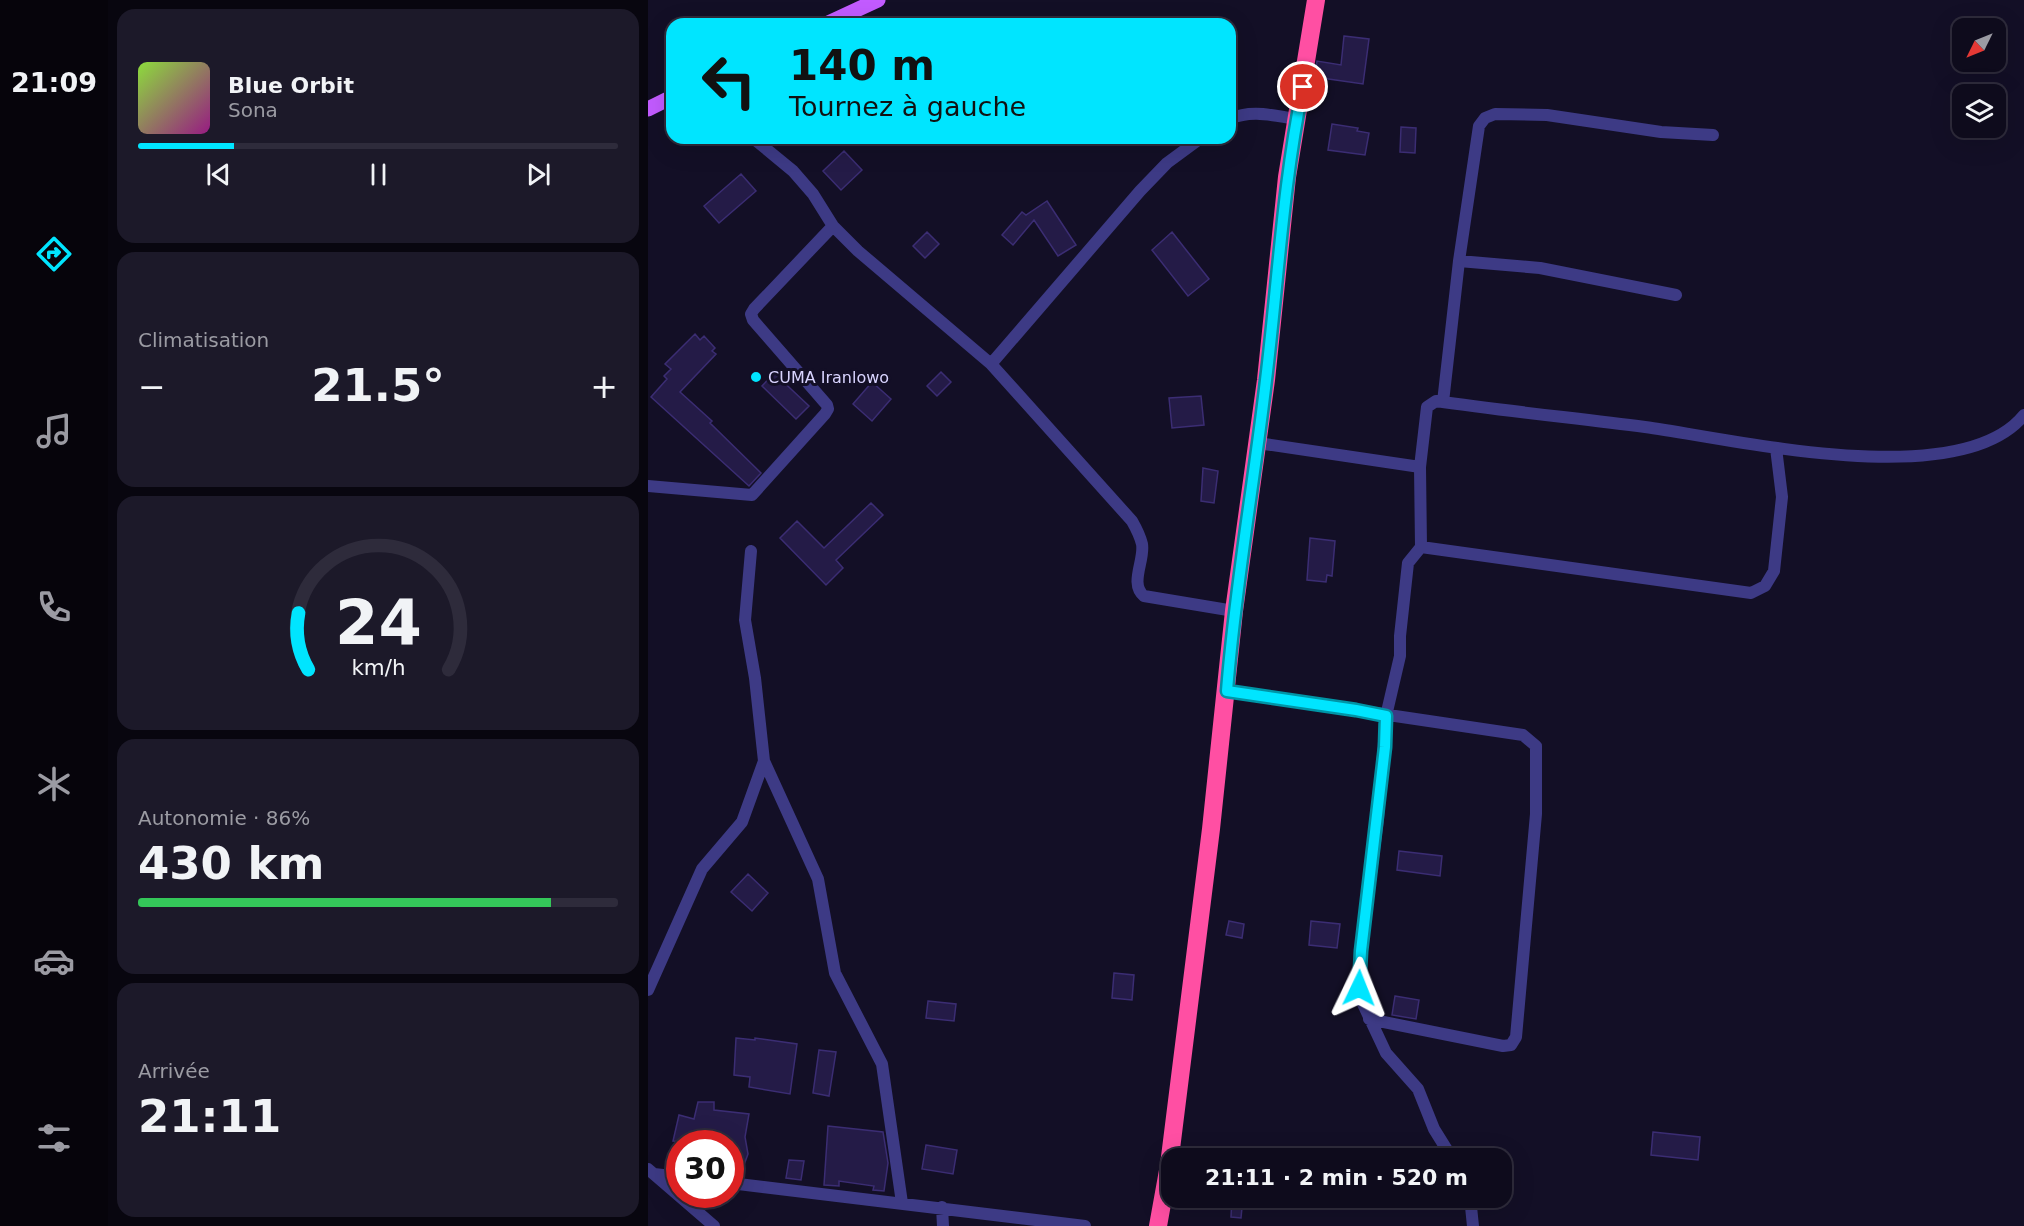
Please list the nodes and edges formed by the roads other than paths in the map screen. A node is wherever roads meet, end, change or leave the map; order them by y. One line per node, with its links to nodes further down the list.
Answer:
1 (878, 0): 3 (main road)
2 (1316, 0): 7 (highway)
3 (839, 18)
4 (666, 100): 5 (main road)
5 (648, 109)
6 (1236, 117): 7 (street)
7 (1297, 119): 17 (highway)
8 (1713, 135): 12 (street)
9 (760, 144): 11 (street)
10 (1193, 144): 14 (street)
11 (833, 226): 14 (street); 20 (street)
12 (1459, 261): 13 (street); 15 (street)
13 (1676, 295)
14 (991, 364): 23 (street)
15 (1443, 402): 18 (street); 19 (street)
16 (2024, 415): 18 (street)
17 (1258, 443): 19 (street); 23 (highway)
18 (1776, 448): 21 (street)
19 (1420, 466): 21 (street)
20 (648, 486)
21 (1421, 547): 25 (street)
22 (751, 551): 26 (street)
23 (1234, 610): 24 (highway)
24 (1227, 691): 25 (street); 39 (highway)
25 (1386, 716): 28 (street); 28 (street)
26 (764, 761): 27 (street); 33 (street)
27 (648, 990)
28 (1369, 1019): 29 (street)
29 (1446, 1148)
30 (651, 1172): 31 (street); 36 (street)
31 (666, 1175)
32 (744, 1185): 33 (street)
33 (902, 1203): 34 (street)
34 (942, 1207): 37 (street); 38 (street)
35 (1471, 1208): 40 (street)
36 (714, 1226)
37 (943, 1226)
38 (1085, 1226)
39 (1158, 1226)
40 (1473, 1226)

